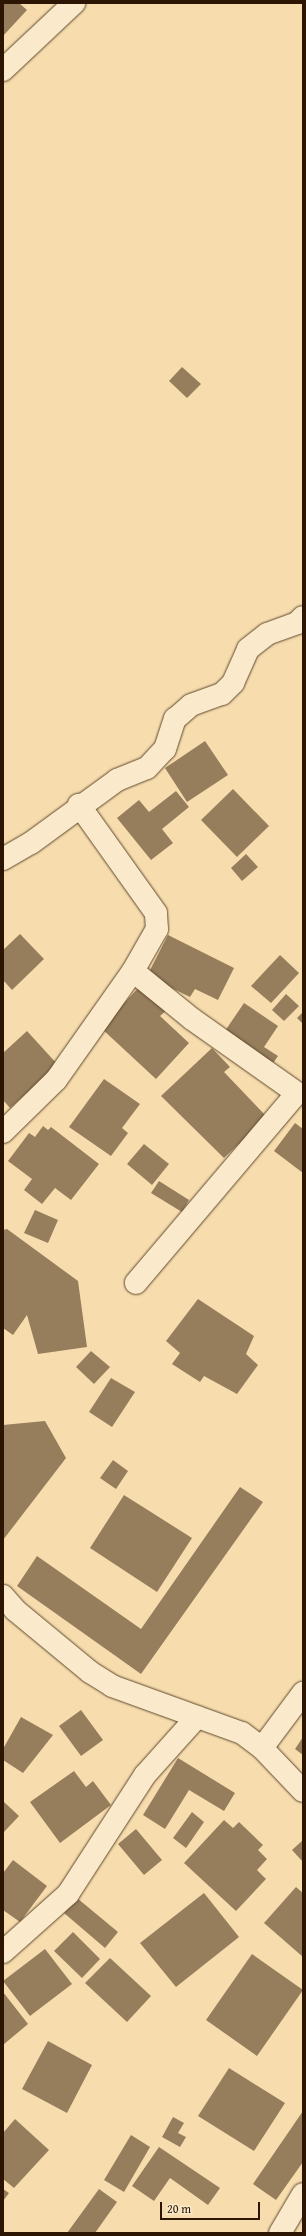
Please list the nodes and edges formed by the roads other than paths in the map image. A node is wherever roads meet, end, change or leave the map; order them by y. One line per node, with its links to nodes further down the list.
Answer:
1 (74, 3): 2 (street)
2 (3, 70)
3 (303, 617): 4 (street)
4 (79, 806): 5 (street); 6 (street)
5 (3, 859)
6 (133, 971): 7 (street); 8 (street)
7 (3, 1132)
8 (136, 1283)
9 (3, 1596): 11 (street)
10 (303, 1693): 12 (street)
11 (197, 1717): 12 (street); 14 (street)
12 (262, 1748): 13 (street)
13 (303, 1791)
14 (3, 1952)
15 (303, 2194): 16 (street)
16 (280, 2233)

